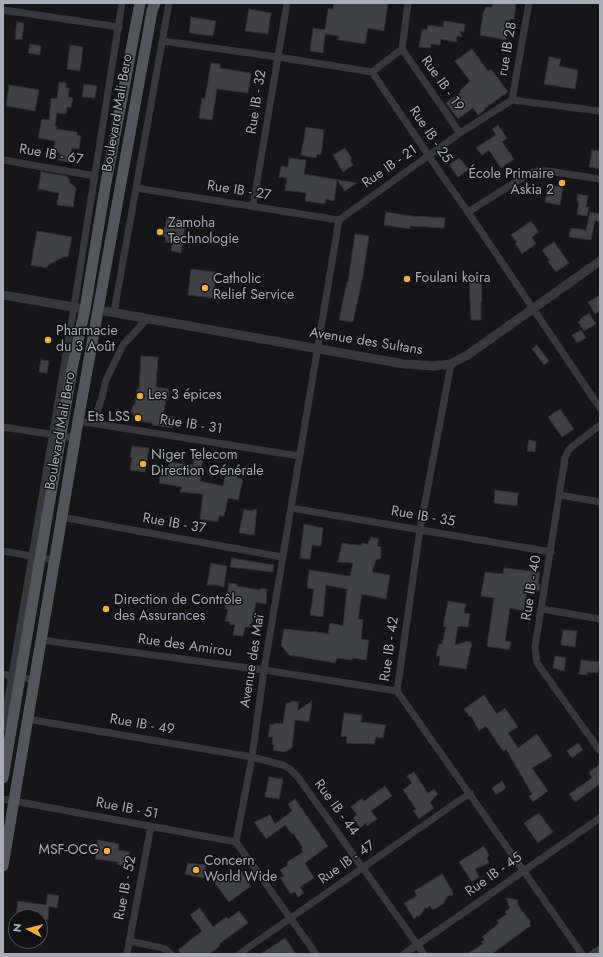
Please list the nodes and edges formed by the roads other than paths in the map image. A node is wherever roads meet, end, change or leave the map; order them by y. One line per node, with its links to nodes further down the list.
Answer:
1 (122, 3): 9 (street, Boulevard Mali Bero)
2 (169, 3): 10 (street)
3 (287, 3): 12 (street, Rue IB - 32)
4 (408, 3): 11 (street)
5 (529, 3): 14 (street, rue IB 28)
6 (141, 5): 27 (main road, Boulevard Mali Bero)
7 (153, 6): 29 (main road, Boulevard Mali Bero)
8 (3, 10): 9 (street)
9 (118, 27): 19 (street, Boulevard Mali Bero)
10 (163, 41): 12 (street); 21 (street)
11 (402, 49): 13 (street); 16 (street, Rue IB - 19)
12 (278, 57): 13 (street); 22 (street, Rue IB - 32)
13 (372, 72): 17 (street, Rue IB - 25)
14 (512, 100): 15 (street); 16 (street, Rue IB - 21)
15 (600, 111)
16 (460, 133): 17 (street, Rue IB - 21)
17 (429, 156): 23 (street, Rue IB - 25); 24 (street, Rue IB - 21)
18 (3, 160): 19 (street, Rue IB - 67)
19 (95, 176): 27 (street, Boulevard Mali Bero)
20 (600, 179): 23 (street)
21 (136, 188): 22 (street, Rue IB - 27); 30 (street)
22 (253, 206): 24 (street, Rue IB - 27)
23 (468, 212): 28 (street, Rue IB - 25)
24 (339, 220): 32 (street)
25 (600, 261): 28 (street, Avenue des Sultans)
26 (3, 295): 27 (street)
27 (80, 308): 39 (main road, Boulevard Mali Bero)
28 (534, 309): 33 (street, Avenue des Sultans); 34 (street, Rue IB - 25)
29 (99, 310): 30 (street, Avenue des Sultans); 35 (main road, Boulevard Mali Bero)
30 (114, 312): 31 (street, Avenue des Sultans)
31 (148, 318): 32 (street, Avenue des Sultans); 36 (street)
32 (318, 349): 33 (street, Avenue des Sultans); 41 (street, Avenue des Maï)
33 (451, 364): 46 (street, Rue IB - 42)
34 (600, 408)
35 (78, 421): 36 (street, Rue IB - 31); 40 (main road, Boulevard Mali Bero)
36 (90, 422): 41 (street, Rue IB - 31)
37 (600, 425): 42 (street, Rue IB - 40)
38 (3, 427): 39 (street)
39 (57, 436): 40 (street); 49 (main road, Boulevard Mali Bero)
40 (75, 438): 45 (main road, Boulevard Mali Bero)
41 (299, 456): 44 (street, Avenue des Maï)
42 (560, 495): 43 (street); 48 (street, Rue IB - 40)
43 (600, 502)
44 (291, 508): 46 (street, Rue IB - 35); 50 (street, Avenue des Maï)
45 (62, 517): 50 (street, Rue IB - 37); 51 (main road, Boulevard Mali Bero)
46 (420, 529): 48 (street, Rue IB - 35); 59 (street, Rue IB - 42)
47 (3, 551): 49 (street)
48 (551, 552): 52 (street, Rue IB - 40)
49 (37, 557): 51 (street); 57 (main road, Boulevard Mali Bero)
50 (282, 557): 55 (street, Avenue des Maï)
51 (54, 560): 54 (main road, Boulevard Mali Bero)
52 (542, 609): 53 (street); 62 (street, Rue IB - 40)
53 (600, 619)
54 (41, 640): 55 (street, Rue des Amirou); 58 (main road, Boulevard Mali Bero)
55 (264, 670): 59 (street, Rue des Amirou); 63 (street, Avenue des Maï)
56 (3, 674): 57 (street)
57 (17, 677): 58 (street); 61 (street, Boulevard Mali Bero); 64 (main road, Boulevard Mali Bero)
58 (34, 680): 60 (main road, Boulevard Mali Bero)
59 (398, 691): 65 (street, Rue IB - 42)
60 (27, 719): 63 (street, Rue IB - 49); 66 (main road, Boulevard Mali Bero)
61 (3, 728)
62 (600, 751)
63 (252, 757): 69 (street, Avenue des Maï); 71 (street, Rue IB - 44)
64 (3, 778)
65 (470, 793): 71 (street, Rue IB - 47); 72 (street, Rue IB - 42)
66 (8, 800): 68 (street, Rue IB - 51); 70 (main road, Boulevard Mali Bero)
67 (600, 818): 72 (street, Rue IB - 45)
68 (151, 826): 69 (street, Rue IB - 51); 74 (street, Rue IB - 52)
69 (236, 842): 73 (street)
70 (3, 866)
71 (363, 868): 73 (street, Rue IB - 47); 75 (street, Rue IB - 44)
72 (524, 870): 75 (street, Rue IB - 45); 83 (street, Rue IB - 42)
73 (292, 918): 79 (street, Rue IB - 47); 80 (street)
74 (129, 941): 77 (street, Rue IB - 52); 78 (street)
75 (417, 945): 81 (street, Rue IB - 45); 82 (street, Rue IB - 44)
76 (600, 949): 84 (street)
77 (127, 954)
78 (171, 954)
79 (239, 954)
80 (316, 954)
81 (404, 954)
82 (424, 954)
83 (582, 954)
84 (592, 954)

